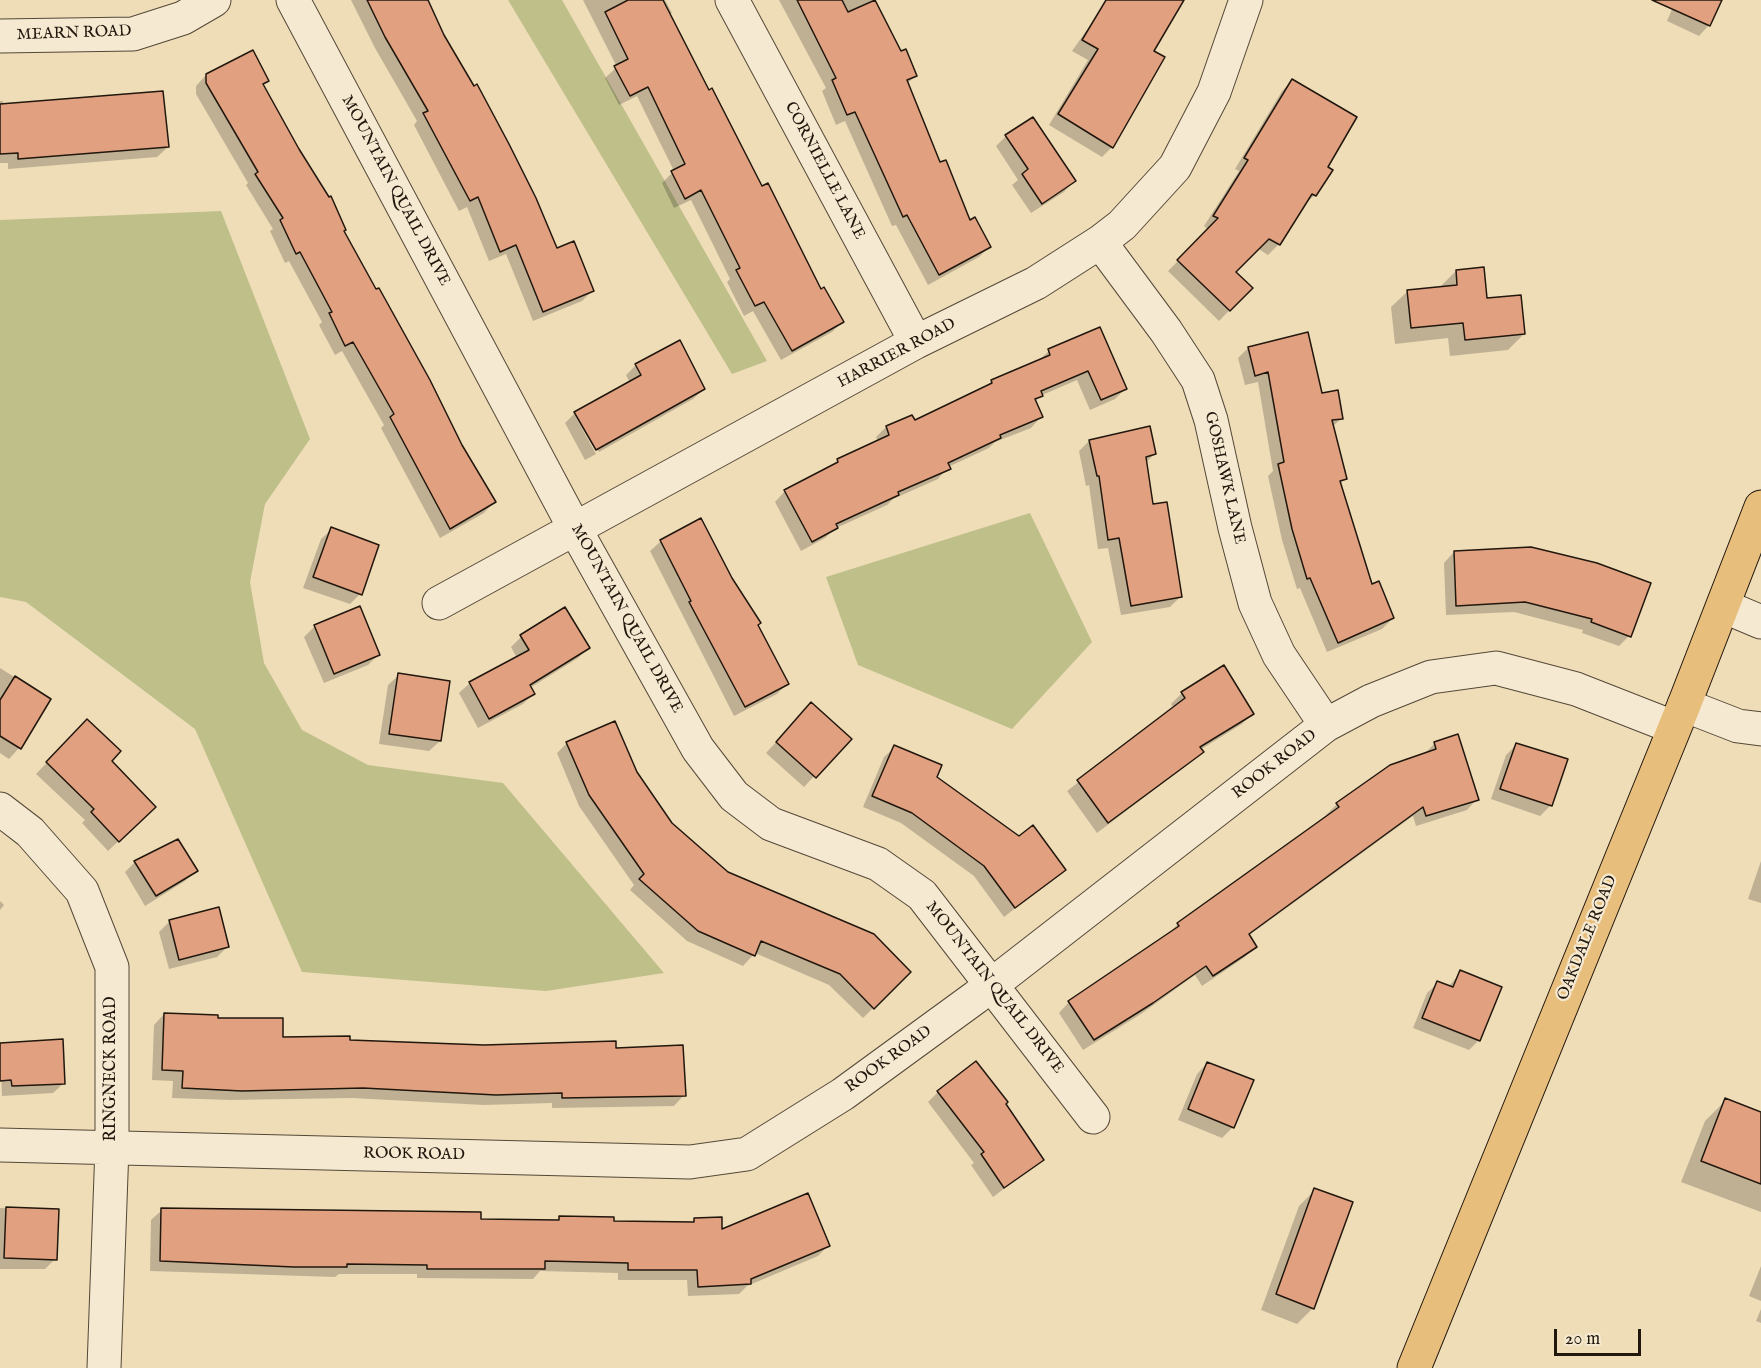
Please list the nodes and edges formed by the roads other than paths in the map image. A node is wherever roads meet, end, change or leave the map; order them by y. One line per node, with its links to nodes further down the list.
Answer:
1 (214, 0): 5 (street, MEARN ROAD)
2 (294, 0): 9 (street, MOUNTAIN QUAIL DRIVE)
3 (732, 0): 7 (street, CORNIELLE LANE)
4 (1246, 0): 6 (street, HARRIER ROAD)
5 (0, 36)
6 (1100, 242): 7 (street, HARRIER ROAD); 14 (street, GOSHAWK LANE)
7 (916, 342): 9 (street, HARRIER ROAD)
8 (1761, 507): 11 (main road, OAKDALE ROAD)
9 (575, 529): 10 (street, HARRIER ROAD); 17 (street, MOUNTAIN QUAIL DRIVE)
10 (439, 603)
11 (1724, 606): 12 (street); 13 (main road, OAKDALE ROAD)
12 (1761, 622)
13 (1678, 716): 14 (street, ROOK ROAD); 15 (street, ROOK ROAD); 22 (main road, OAKDALE ROAD)
14 (1326, 725): 17 (street, ROOK ROAD)
15 (1761, 729)
16 (0, 809): 20 (street, RINGNECK ROAD)
17 (992, 982): 18 (street, MOUNTAIN QUAIL DRIVE); 20 (street, ROOK ROAD)
18 (1093, 1117)
19 (0, 1145): 20 (street, ROOK ROAD)
20 (112, 1148): 21 (street, RINGNECK ROAD)
21 (104, 1368)
22 (1414, 1368)

